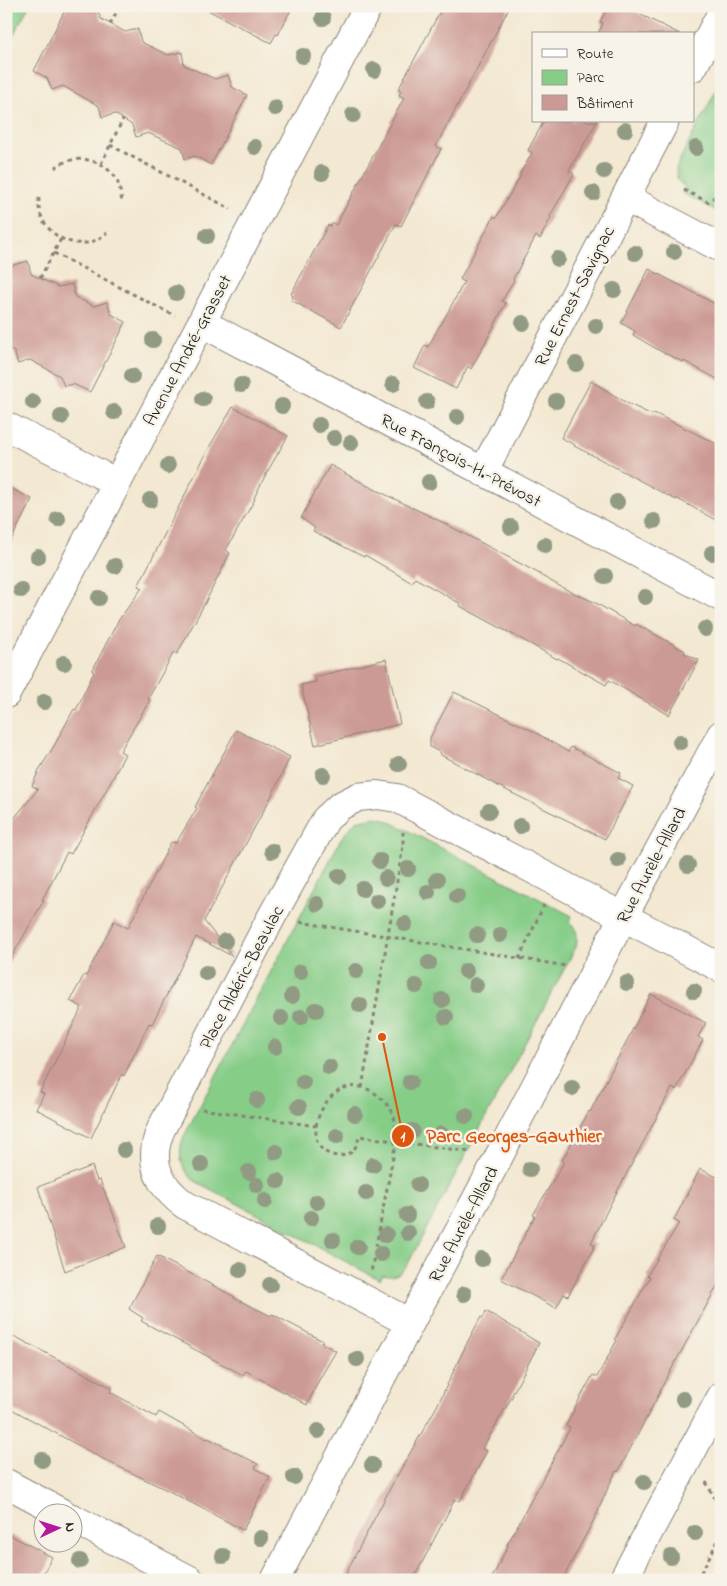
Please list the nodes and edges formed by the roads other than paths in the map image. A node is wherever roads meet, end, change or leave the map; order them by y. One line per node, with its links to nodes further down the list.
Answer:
1 (368, 6): 7 (street, Avenue André-Grasset)
2 (721, 14): 3 (street)
3 (694, 65)
4 (664, 122): 5 (street, Rue Ernest-Savignac)
5 (626, 198): 6 (street); 9 (street, Rue Ernest-Savignac)
6 (721, 248)
7 (202, 323): 9 (street, Rue François-H.-Prévost); 10 (street, Avenue André-Grasset)
8 (6, 426): 10 (street)
9 (483, 472): 11 (street, Rue François-H.-Prévost)
10 (117, 483): 12 (street, Avenue André-Grasset)
11 (721, 598)
12 (6, 694)
13 (721, 735): 14 (street, Rue Aurèle-Allard)
14 (623, 917): 15 (street, Place Aldéric-Beaulac); 16 (street, Rue Aurèle-Allard); 16 (street, Place Aldéric-Beaulac)
15 (721, 968)
16 (410, 1323): 22 (street, Rue Aurèle-Allard)
17 (721, 1397): 23 (street)
18 (6, 1483): 19 (street)
19 (45, 1504)
20 (82, 1523): 21 (street)
21 (190, 1580)
22 (276, 1580)
23 (623, 1580)

